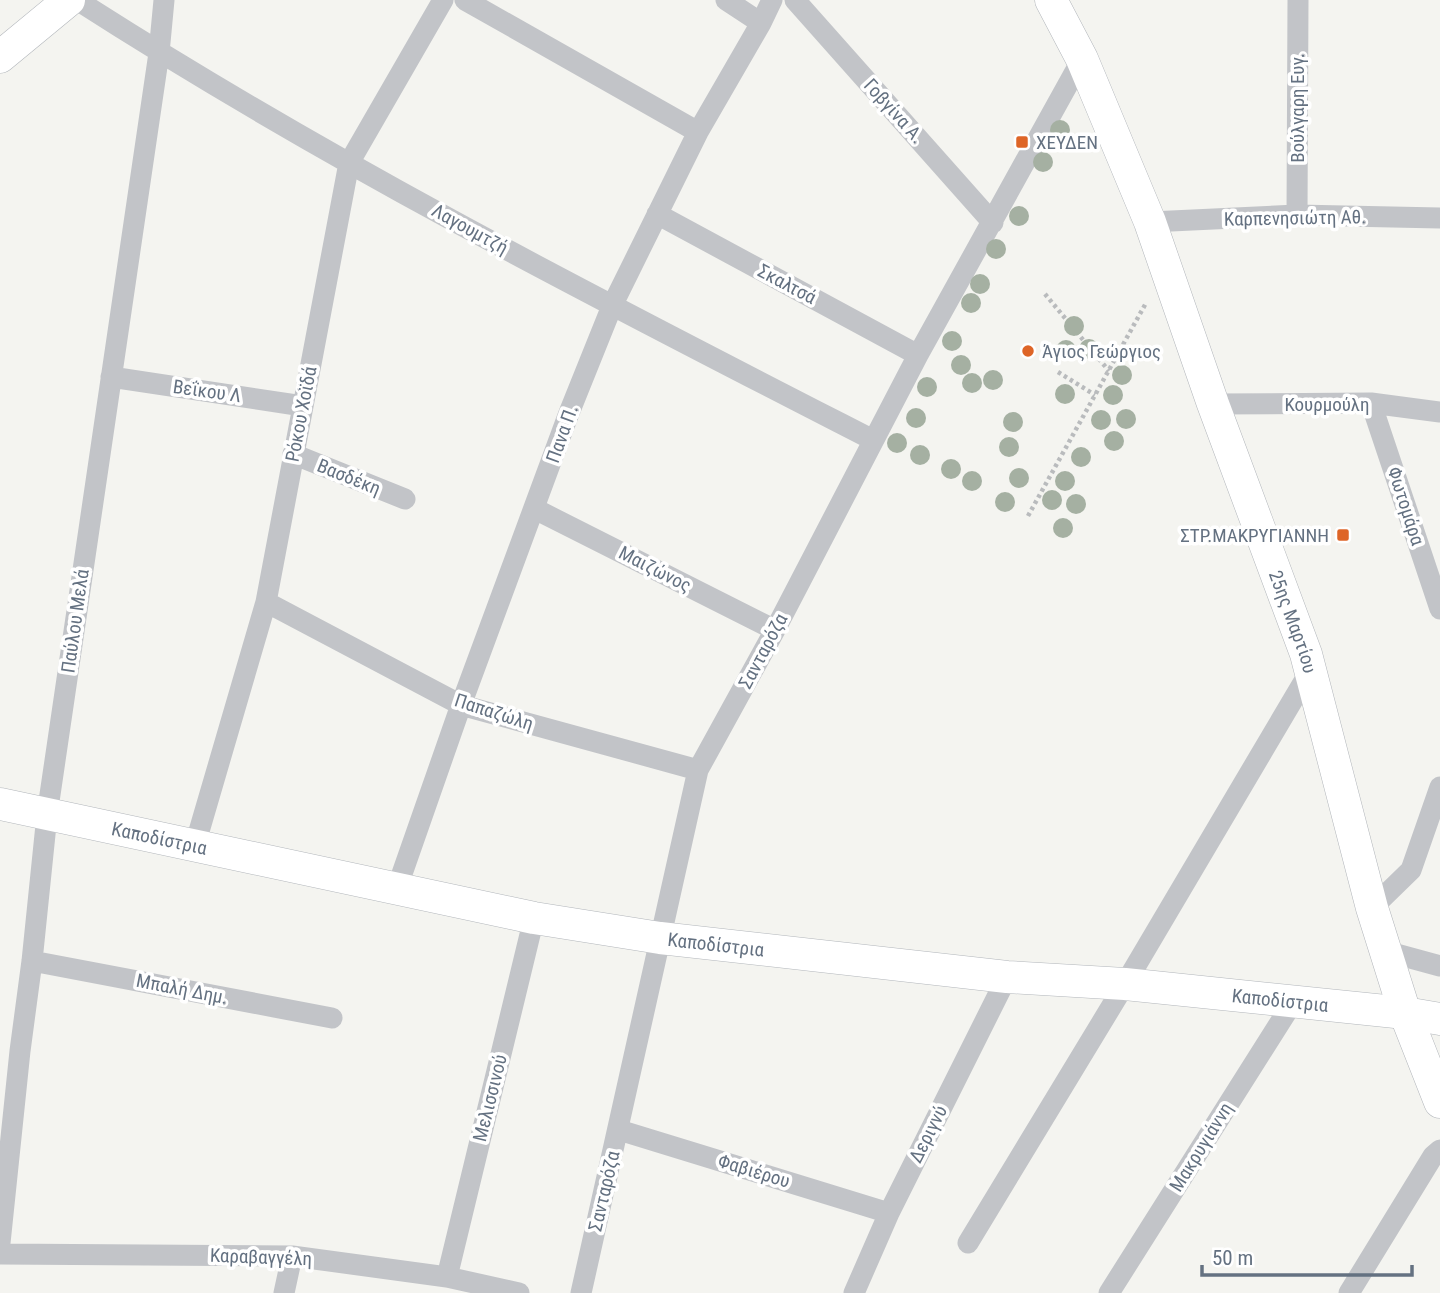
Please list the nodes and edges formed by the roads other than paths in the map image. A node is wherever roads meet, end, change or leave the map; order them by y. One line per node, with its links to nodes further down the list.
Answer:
1 (69, 0): 13 (street)
2 (77, 0): 12 (street, Λαγουμτζή)
3 (164, 0): 12 (street, Παύλου Μελά)
4 (443, 0): 16 (street, Ρόκου Χοϊδά)
5 (465, 0): 15 (street)
6 (726, 0): 11 (street)
7 (772, 0): 11 (street, Πανα Π.)
8 (794, 0): 21 (street, Γοβγίνα Α.)
9 (1051, 0): 14 (street, 25ης Μαρτίου)
10 (1298, 0): 18 (street, Βούλγαρη Ευγ.)
11 (761, 23): 15 (street, Πανα Π.)
12 (159, 52): 16 (street, Λαγουμτζή); 24 (street, Παύλου Μελά)
13 (0, 57)
14 (1082, 60): 20 (street, 25ης Μαρτίου); 21 (street, Σανταρόζα)
15 (698, 132): 17 (street, Πανα Π.)
16 (349, 163): 22 (street, Λαγουμτζή); 27 (street, Ρόκου Χοϊδά)
17 (657, 214): 22 (street, Πανα Π.); 23 (street, Σκαλτσά)
18 (1297, 215): 19 (street, Καρπενησιώτη Αθ.); 20 (street, Καρπενησιώτη Αθ.)
19 (1440, 218)
20 (1150, 222): 26 (street, 25ης Μαρτίου)
21 (993, 223): 23 (street, Σανταρόζα)
22 (612, 306): 29 (street, Λαγουμτζή); 32 (street, Πανα Π.)
23 (918, 355): 29 (street, Σανταρόζα)
24 (111, 377): 27 (street, Βεΐκου Λ); 41 (street, Παύλου Μελά)
25 (1371, 403): 26 (street, Κουρμούλη); 28 (street, Κουρμούλη); 34 (street, Φωτομάρα)
26 (1213, 404): 36 (street, 25ης Μαρτίου)
27 (303, 406): 30 (street, Ρόκου Χοϊδά)
28 (1440, 412)
29 (873, 440): 35 (street, Σανταρόζα)
30 (293, 454): 31 (street, Βασδέκη); 33 (street, Ρόκου Χοϊδά)
31 (405, 499)
32 (535, 509): 35 (street, Μαιζώνος); 37 (street, Πανα Π.)
33 (266, 602): 37 (street, Παπαζώλη); 42 (street, Ρόκου Χοϊδά)
34 (1440, 609)
35 (775, 630): 38 (street, Σανταρόζα)
36 (1310, 671): 44 (street, 25ης Μαρτίου); 51 (street)
37 (461, 705): 38 (street, Παπαζώλη); 43 (street, Πανα Π.)
38 (698, 770): 46 (street, Σανταρόζα)
39 (1440, 787): 44 (street)
40 (0, 804): 41 (street, Καποδίστρια)
41 (47, 815): 42 (street, Καποδίστρια); 48 (street, Παύλου Μελά)
42 (195, 845): 43 (street, Καποδίστρια)
43 (397, 888): 45 (street, Καποδίστρια)
44 (1371, 908): 47 (street, 25ης Μαρτίου)
45 (534, 918): 46 (street, Καποδίστρια); 65 (street, Μελισσινού)
46 (660, 938): 50 (street, Καποδίστρια); 58 (street, Σανταρόζα)
47 (1385, 951): 49 (street); 53 (street, 25ης Μαρτίου)
48 (33, 961): 54 (street, Μπαλή Δημ.); 56 (street, Παύλου Μελά)
49 (1440, 966)
50 (1007, 977): 51 (street, Καποδίστρια); 60 (street, Δεριγνύ)
51 (1125, 984): 52 (street, Καποδίστρια); 61 (street)
52 (1293, 1002): 53 (street, Καποδίστρια); 70 (street, Μακρυγιάννη)
53 (1405, 1013): 55 (street, Καποδίστρια); 57 (street, 25ης Μαρτίου)
54 (332, 1018)
55 (1440, 1019)
56 (10, 1049): 62 (street, Παύλου Μελά)
57 (1440, 1102)
58 (619, 1129): 60 (street, Φαβιέρου); 68 (street, Σανταρόζα)
59 (1440, 1150): 71 (street)
60 (889, 1213): 69 (street, Δεριγνύ)
61 (968, 1242)
62 (0, 1243)
63 (0, 1254): 64 (street, Καραβαγγέλη)
64 (292, 1255): 65 (street, Καραβαγγέλη); 66 (street)
65 (447, 1277): 67 (street, Καραβαγγέλη)
66 (284, 1293)
67 (519, 1293)
68 (581, 1293)
69 (854, 1293)
70 (1109, 1293)
71 (1349, 1293)

